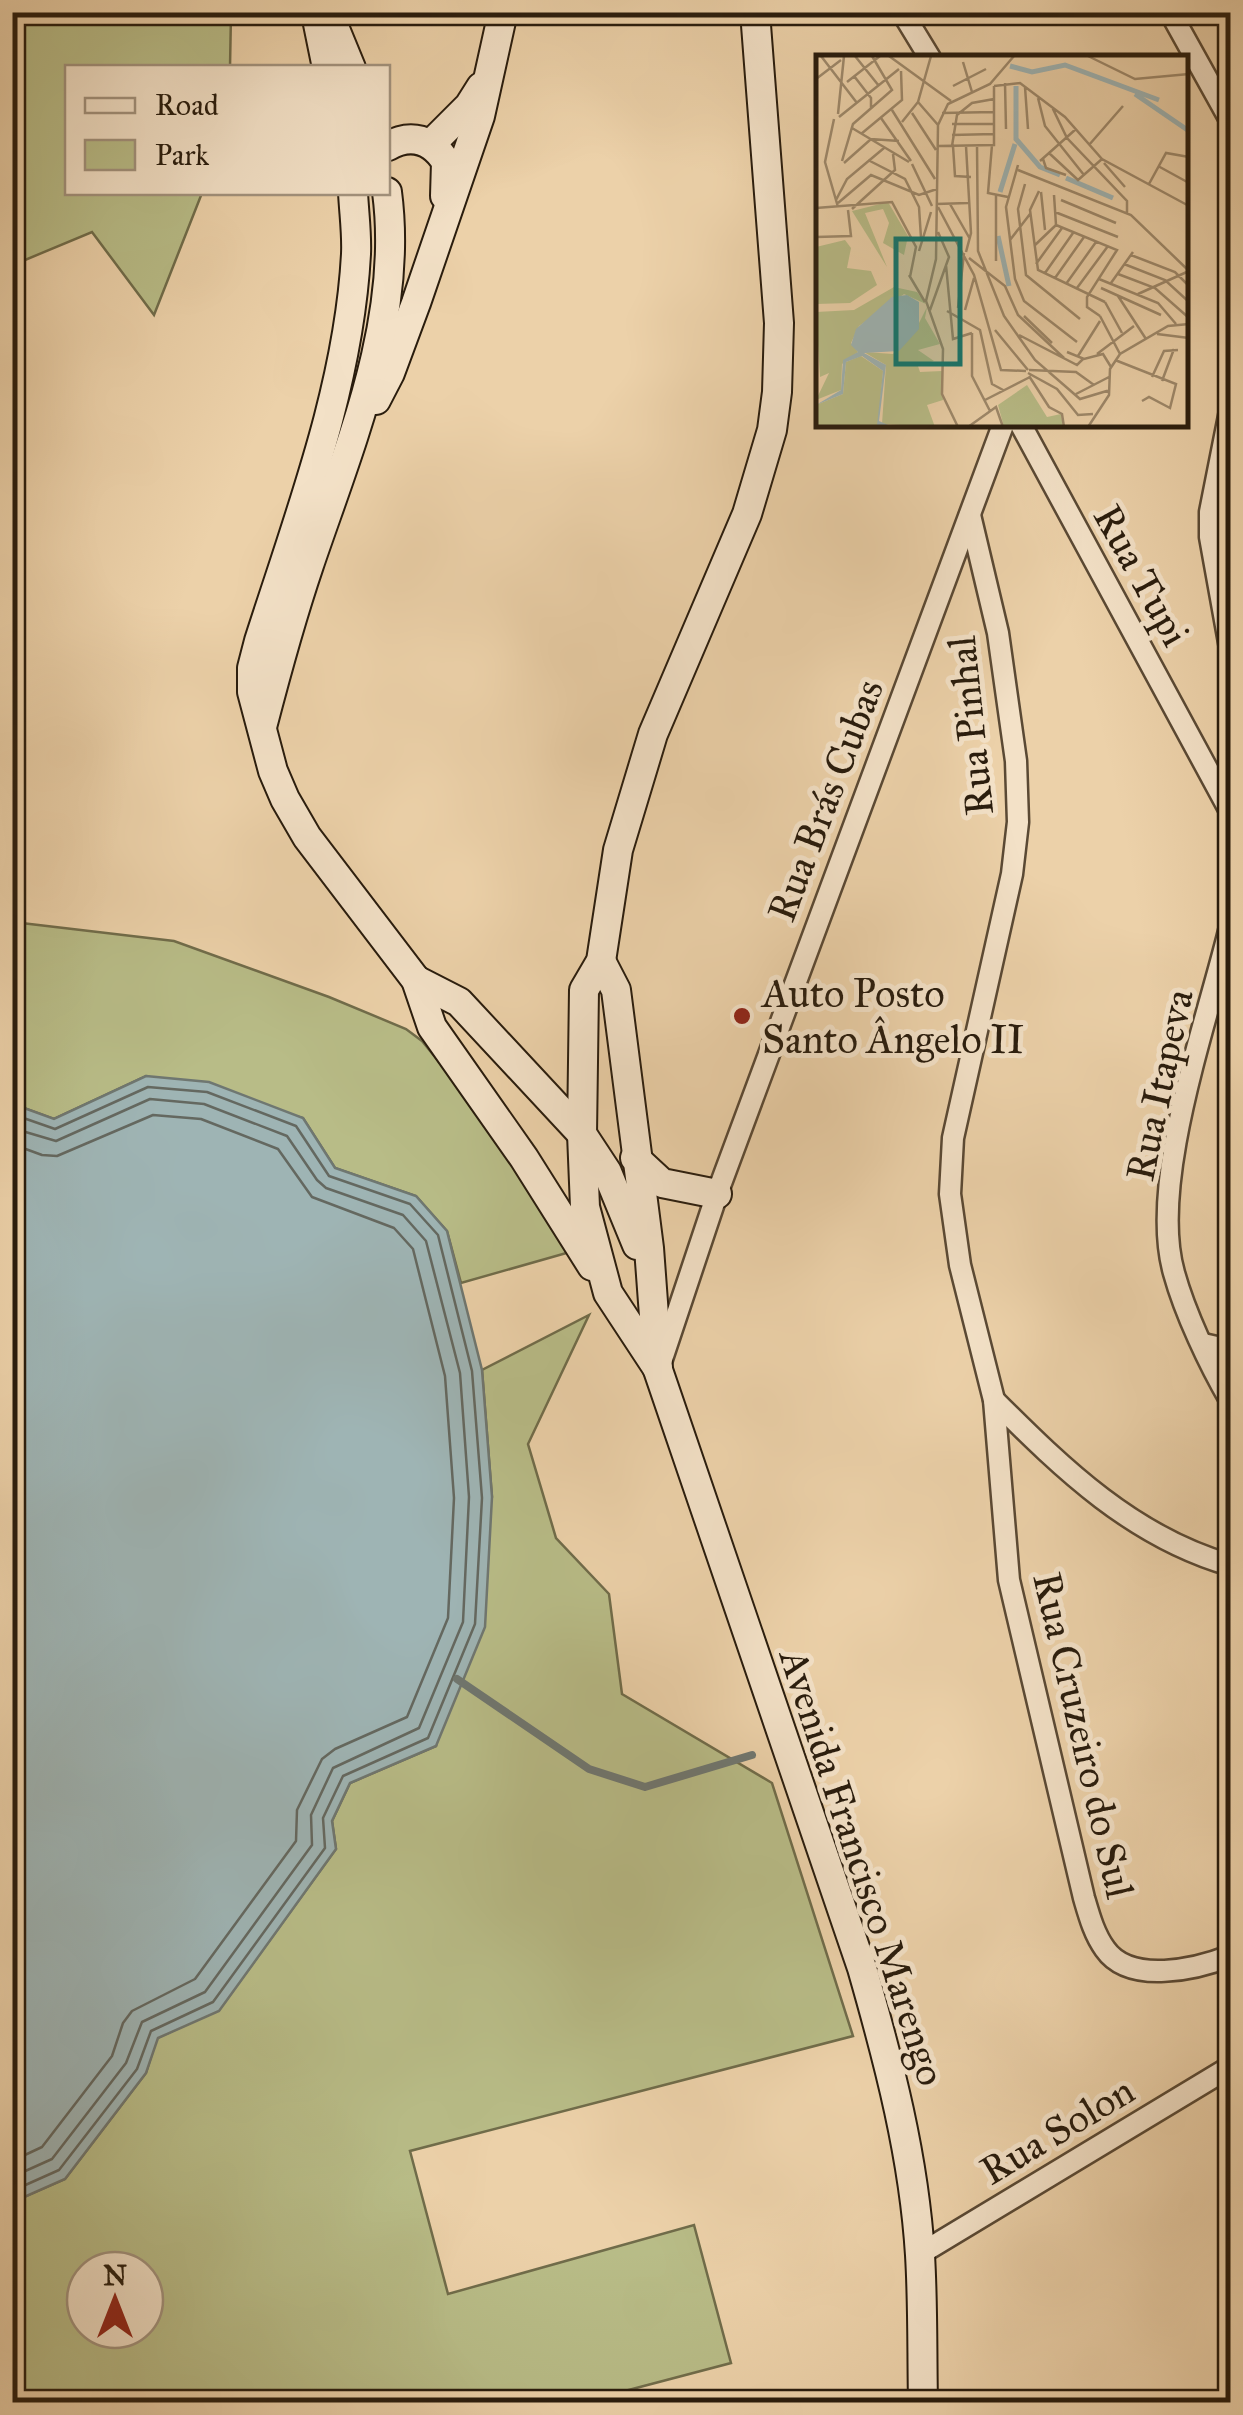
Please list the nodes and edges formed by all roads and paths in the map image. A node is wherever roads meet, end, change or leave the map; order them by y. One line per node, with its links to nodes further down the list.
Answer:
1 (316, 12): 8 (main road)
2 (328, 12): 9 (main road)
3 (755, 12): 26 (main road, Avenida Francisco Marengo)
4 (902, 12): 7 (street)
5 (1170, 12): 11 (street)
6 (498, 21): 10 (main road)
7 (928, 55)
8 (326, 65)
9 (351, 65)
10 (490, 73): 12 (main road); 16 (main road)
11 (1230, 120)
12 (431, 144): 13 (main road); 16 (main road)
13 (390, 145)
14 (353, 195): 23 (main road)
15 (387, 195): 20 (main road)
16 (440, 227): 20 (main road)
17 (1230, 411): 22 (street)
18 (1002, 428): 21 (street, Rua Brás Cubas)
19 (1023, 428): 24 (street, Rua Tupi)
20 (352, 446): 23 (main road)
21 (970, 515): 32 (street, Rua Brás Cubas); 38 (street, Rua Pinhal)
22 (1230, 648)
23 (261, 729): 27 (main road)
24 (1230, 810)
25 (1230, 927): 35 (street, Rua Itapeva)
26 (600, 961): 28 (main road, Avenida Francisco Marengo); 31 (main road, Avenida Francisco Marengo)
27 (416, 980): 29 (main road); 34 (main road)
28 (584, 1065): 29 (main road); 30 (main road, Avenida Francisco Marengo)
29 (531, 1078): 30 (main road)
30 (582, 1134): 33 (main road); 34 (main road, Avenida Francisco Marengo)
31 (635, 1158): 32 (main road); 33 (main road, Avenida Francisco Marengo)
32 (716, 1194): 37 (street, Rua Brás Cubas)
33 (653, 1288): 37 (main road, Avenida Francisco Marengo)
34 (608, 1293): 37 (main road, Avenida Francisco Marengo)
35 (1203, 1344): 36 (street); 39 (street, Rua Itapeva)
36 (1230, 1350)
37 (658, 1370): 43 (main road, Avenida Francisco Marengo)
38 (994, 1400): 40 (street); 41 (street, Rua Cruzeiro do Sul)
39 (1230, 1400)
40 (1230, 1565)
41 (1230, 1956)
42 (1230, 2067): 43 (street, Rua Solon)
43 (920, 2254): 44 (main road, Avenida Francisco Marengo)
44 (922, 2402)

